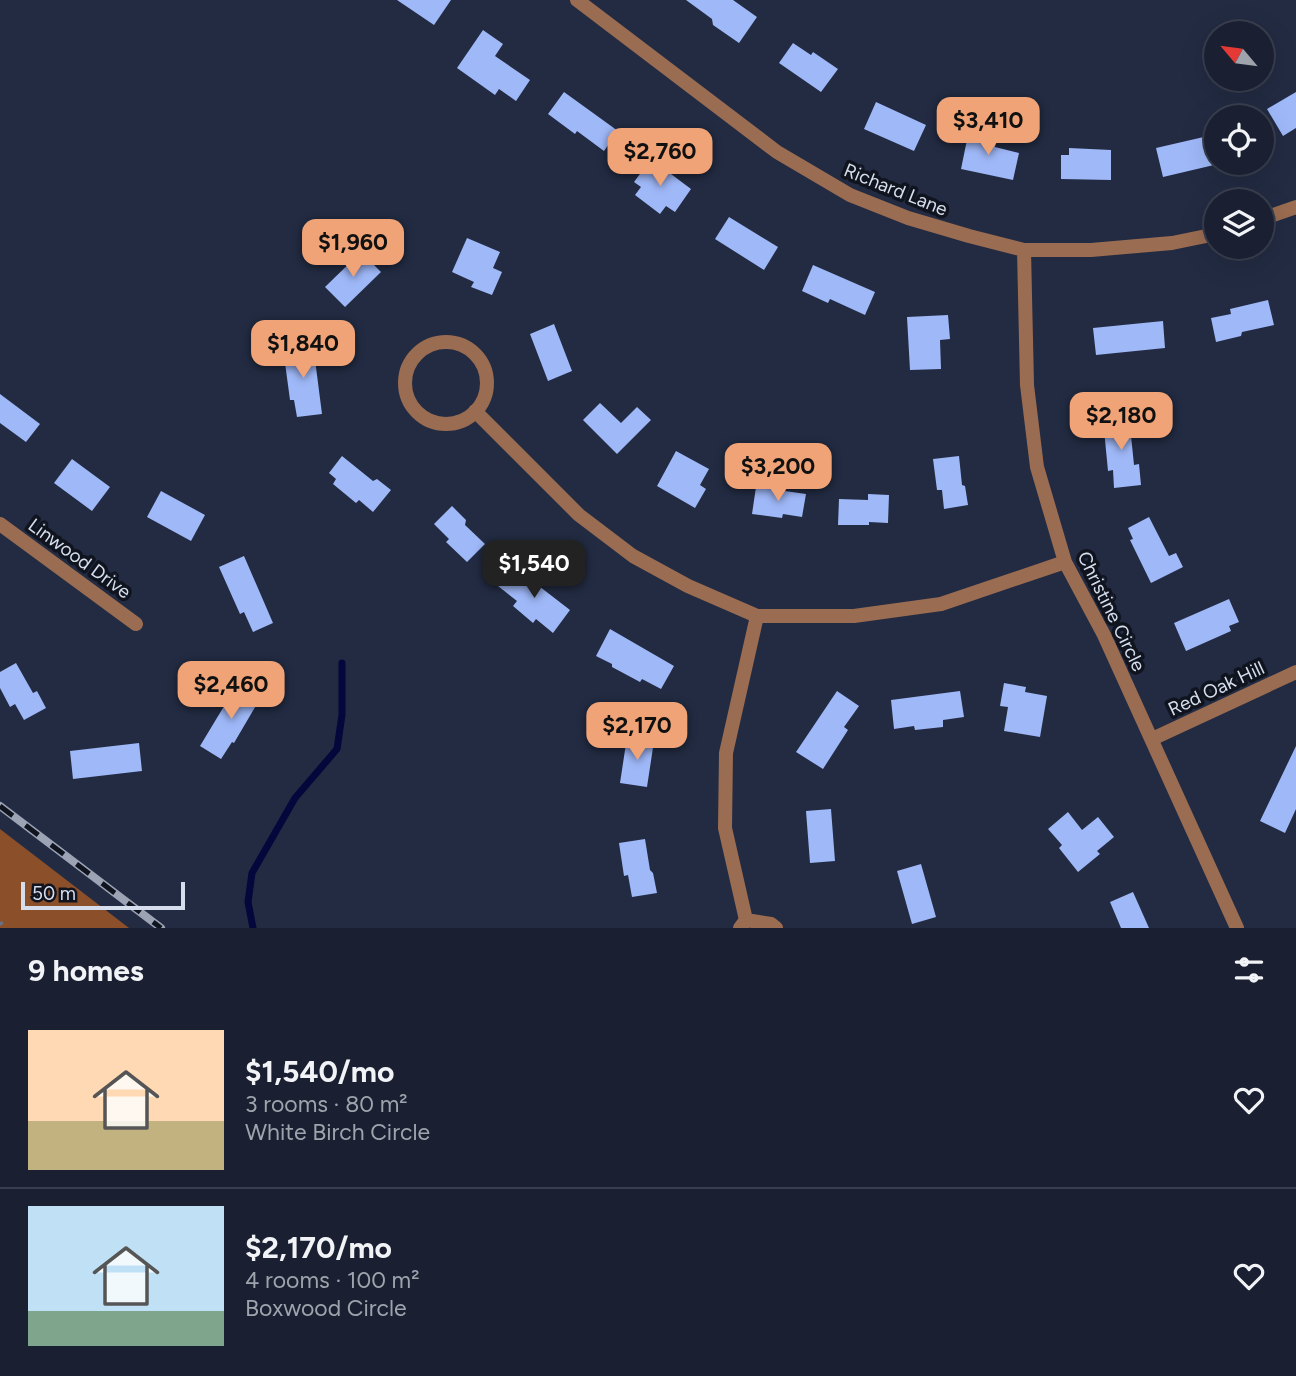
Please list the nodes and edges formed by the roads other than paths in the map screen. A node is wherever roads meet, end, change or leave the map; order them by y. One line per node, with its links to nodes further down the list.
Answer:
1 (577, 0): 5 (street, Richard Lane)
2 (1296, 207): 3 (street)
3 (1274, 215)
4 (1204, 236): 5 (street, Richard Lane)
5 (1024, 250): 8 (street, Christine Circle)
6 (475, 411): 6 (street); 9 (street)
7 (0, 524): 10 (street, Linwood Drive)
8 (1065, 562): 9 (street); 12 (street, Christine Circle)
9 (757, 616): 13 (street)
10 (136, 624)
11 (1296, 673): 12 (street, Red Oak Hill)
12 (1152, 739): 15 (street, Christine Circle)
13 (743, 924): 14 (street)
14 (776, 928)
15 (1237, 928)

